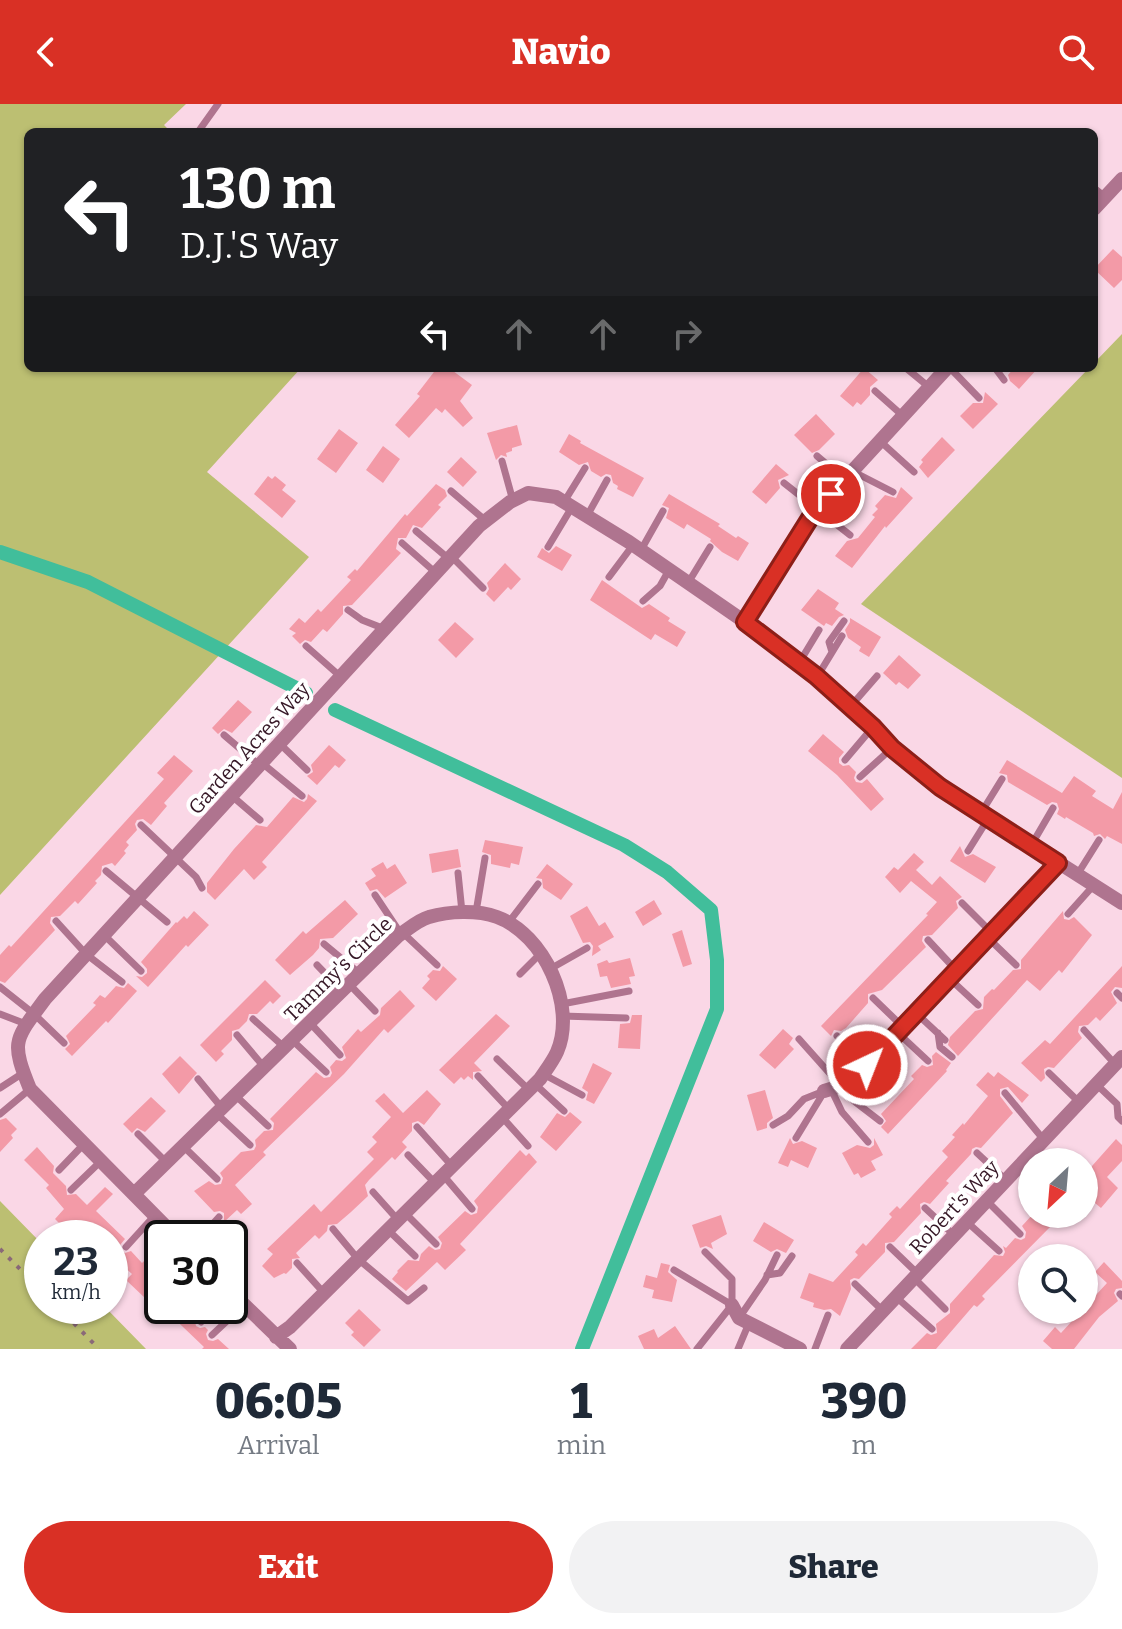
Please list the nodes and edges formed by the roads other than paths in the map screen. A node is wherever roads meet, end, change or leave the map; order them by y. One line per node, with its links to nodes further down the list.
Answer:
1 (218, 104): 2 (lane)
2 (201, 128)
3 (1122, 179): 4 (street)
4 (1100, 192)
5 (911, 372): 10 (lane)
6 (944, 372): 10 (street)
7 (952, 372): 12 (lane)
8 (998, 372): 9 (lane)
9 (1004, 380)
10 (929, 387): 13 (street)
11 (875, 391): 13 (lane)
12 (979, 398)
13 (903, 416): 14 (street)
14 (880, 441): 18 (lane); 19 (street)
15 (817, 456): 19 (lane)
16 (502, 461): 24 (lane)
17 (585, 468): 25 (lane)
18 (914, 472)
19 (848, 475): 23 (lane); 26 (street)
20 (607, 480): 28 (lane)
21 (784, 483): 26 (lane)
22 (451, 491): 29 (lane)
23 (893, 492)
24 (513, 501): 25 (street, Garden Acres Way); 29 (street, Garden Acres Way)
25 (568, 505): 28 (street, Garden Acres Way); 33 (lane)
26 (817, 509): 31 (lane); 45 (street)
27 (663, 511): 35 (lane)
28 (587, 516): 35 (street, Garden Acres Way)
29 (486, 521): 36 (street, Garden Acres Way)
30 (416, 531): 36 (lane)
31 (850, 535)
32 (402, 543): 38 (lane)
33 (548, 547)
34 (710, 547): 40 (lane)
35 (637, 548): 37 (street, Garden Acres Way); 39 (lane)
36 (450, 558): 38 (street, Garden Acres Way); 41 (lane)
37 (669, 570): 40 (street, Garden Acres Way); 42 (lane)
38 (436, 573): 46 (street, Garden Acres Way)
39 (609, 577)
40 (688, 583): 45 (street, Garden Acres Way)
41 (483, 588)
42 (643, 601)
43 (348, 610): 46 (lane)
44 (844, 621): 50 (lane)
45 (745, 622): 51 (street, Garden Acres Way)
46 (385, 629): 53 (street, Garden Acres Way)
47 (819, 630): 51 (lane)
48 (842, 636): 50 (lane)
49 (306, 646): 53 (lane)
50 (832, 652): 54 (lane)
51 (799, 663): 54 (street, Garden Acres Way)
52 (877, 676): 55 (lane)
53 (341, 677): 58 (street, Garden Acres Way)
54 (817, 677): 55 (street, Garden Acres Way)
55 (850, 707): 56 (street, Garden Acres Way)
56 (873, 727): 59 (street, Garden Acres Way); 60 (lane)
57 (224, 735): 61 (lane)
58 (280, 743): 61 (street, Garden Acres Way); 62 (lane)
59 (892, 748): 63 (lane); 68 (street, Garden Acres Way)
60 (845, 760)
61 (261, 764): 65 (street, Garden Acres Way); 66 (lane)
62 (307, 770)
63 (860, 777)
64 (1002, 779): 68 (lane)
65 (232, 796): 69 (lane); 74 (street, Garden Acres Way)
66 (302, 796)
67 (1053, 808): 72 (lane)
68 (985, 816): 72 (street, Garden Acres Way); 73 (lane)
69 (260, 820)
70 (141, 825): 74 (lane)
71 (1099, 840): 79 (lane)
72 (1031, 845): 76 (street, Garden Acres Way)
73 (968, 851)
74 (175, 857): 82 (lane); 84 (street, Garden Acres Way)
75 (485, 858): 87 (lane)
76 (1058, 863): 79 (street, Garden Acres Way); 93 (street)
77 (106, 871): 84 (lane)
78 (458, 873): 87 (lane)
79 (1077, 875): 81 (street, Garden Acres Way)
80 (538, 884): 91 (lane)
81 (1094, 885): 86 (street, Garden Acres Way); 88 (lane)
82 (202, 888)
83 (375, 895): 92 (lane)
84 (139, 897): 90 (lane); 94 (street, Garden Acres Way)
85 (962, 903): 93 (lane)
86 (1122, 903)
87 (468, 913): 91 (street, Tammy's Circle); 92 (street, Tammy's Circle)
88 (1068, 914)
89 (56, 921): 98 (lane)
90 (167, 922)
91 (508, 924): 99 (street, Tammy's Circle)
92 (402, 933): 101 (lane); 108 (street, Tammy's Circle)
93 (989, 934): 102 (lane); 106 (street)
94 (104, 935): 98 (street, Garden Acres Way); 104 (lane)
95 (928, 940): 106 (lane)
96 (324, 944): 108 (lane)
97 (587, 948): 103 (lane)
98 (86, 954): 107 (lane); 118 (street, Garden Acres Way)
99 (540, 954): 103 (street, Tammy's Circle); 105 (lane)
100 (317, 965): 108 (lane)
101 (437, 965)
102 (1016, 965)
103 (550, 969): 113 (street, Tammy's Circle)
104 (141, 971)
105 (520, 974)
106 (952, 974): 112 (lane); 115 (street)
107 (122, 982)
108 (350, 983): 114 (lane); 120 (street, Tammy's Circle)
109 (0, 987): 118 (lane)
110 (629, 991): 113 (lane)
111 (873, 998): 121 (lane)
112 (978, 1005)
113 (562, 1010): 117 (lane); 142 (street, Tammy's Circle)
114 (375, 1011)
115 (916, 1013): 121 (street); 123 (lane)
116 (0, 1014): 118 (lane)
117 (626, 1018)
118 (30, 1019): 128 (lane); 138 (street, Garden Acres Way)
119 (253, 1019): 129 (lane)
120 (310, 1023): 129 (street, Tammy's Circle); 130 (lane)
121 (900, 1030): 134 (lane); 135 (street)
122 (1084, 1030): 133 (lane)
123 (937, 1033): 127 (lane); 131 (lane)
124 (237, 1035): 136 (lane)
125 (837, 1036): 135 (lane)
126 (799, 1039): 145 (lane)
127 (945, 1040)
128 (64, 1043)
129 (288, 1044): 136 (street, Tammy's Circle); 137 (lane)
130 (340, 1055)
131 (952, 1057)
132 (497, 1059): 142 (lane)
133 (1118, 1060): 143 (street, Robert's Way)
134 (928, 1061)
135 (867, 1065): 145 (street)
136 (265, 1067): 149 (street, Tammy's Circle)
137 (326, 1072)
138 (23, 1073): 144 (lane); 146 (street, Garden Acres Way)
139 (1049, 1073): 150 (lane)
140 (478, 1076): 153 (lane)
141 (198, 1079): 152 (lane)
142 (536, 1083): 148 (lane); 151 (lane); 153 (street, Tammy's Circle)
143 (1096, 1084): 150 (street, Robert's Way); 156 (lane)
144 (0, 1088)
145 (833, 1088): 155 (lane); 157 (lane); 161 (lane); 163 (lane)
146 (30, 1089): 154 (lane); 164 (street, Garden Acres Way)
147 (1005, 1093): 162 (lane)
148 (582, 1095)
149 (236, 1096): 152 (street, Tammy's Circle); 158 (lane)
150 (1079, 1102): 162 (street, Robert's Way)
151 (564, 1111)
152 (220, 1112): 165 (lane); 167 (street, Tammy's Circle)
153 (506, 1113): 166 (lane); 175 (street, Tammy's Circle)
154 (0, 1114)
155 (880, 1121)
156 (1122, 1121)
157 (773, 1125)
158 (268, 1126)
159 (417, 1127): 175 (lane)
160 (138, 1134): 172 (lane)
161 (796, 1138)
162 (1044, 1140): 168 (street, Robert's Way)
163 (868, 1142)
164 (84, 1144): 171 (street, Garden Acres Way); 173 (lane)
165 (250, 1145)
166 (528, 1146)
167 (184, 1147): 172 (street, Tammy's Circle); 176 (lane)
168 (1039, 1148)
169 (977, 1153): 177 (lane)
170 (408, 1155): 175 (lane)
171 (101, 1161): 178 (lane); 180 (street, Garden Acres Way)
172 (168, 1163): 180 (street, Tammy's Circle)
173 (59, 1170)
174 (1018, 1173): 177 (street, Robert's Way)
175 (443, 1175): 183 (lane); 188 (street, Tammy's Circle)
176 (217, 1179)
177 (1006, 1180): 181 (street, Robert's Way)
178 (71, 1190)
179 (373, 1192): 188 (lane)
180 (134, 1194): 184 (street, Garden Acres Way)
181 (987, 1201): 189 (street, Robert's Way); 191 (lane)
182 (925, 1208): 192 (lane)
183 (472, 1209)
184 (155, 1215): 186 (street, Garden Acres Way); 194 (lane)
185 (219, 1217): 187 (lane)
186 (160, 1220)
187 (216, 1220)
188 (397, 1221): 193 (lane); 199 (lane); 201 (street, Tammy's Circle)
189 (967, 1222): 192 (street, Robert's Way); 196 (lane)
190 (333, 1229): 201 (lane)
191 (1020, 1234)
192 (954, 1235): 205 (street, Robert's Way)
193 (436, 1244)
194 (128, 1245)
195 (890, 1247): 205 (lane)
196 (999, 1251)
197 (705, 1252): 213 (lane)
198 (777, 1255): 204 (lane)
199 (415, 1256)
200 (792, 1256): 204 (lane)
201 (358, 1259): 207 (lane); 208 (street, Tammy's Circle)
202 (297, 1263): 208 (lane)
203 (674, 1270): 213 (lane)
204 (767, 1275): 213 (lane)
205 (916, 1276): 209 (street, Robert's Way); 211 (lane)
206 (855, 1284): 212 (lane)
207 (424, 1288)
208 (324, 1293): 218 (street, Tammy's Circle)
209 (896, 1297): 212 (street, Robert's Way); 216 (lane)
210 (248, 1309): 218 (street)
211 (945, 1309)
212 (883, 1311): 224 (street, Robert's Way)
213 (740, 1315): 220 (lane); 221 (lane); 222 (street)
214 (828, 1315): 223 (lane)
215 (224, 1324): 217 (lane)
216 (932, 1329)
217 (212, 1335)
218 (276, 1337): 219 (street)
219 (290, 1349)
220 (697, 1349)
221 (738, 1349)
222 (800, 1349)
223 (815, 1349)
224 (847, 1349)

